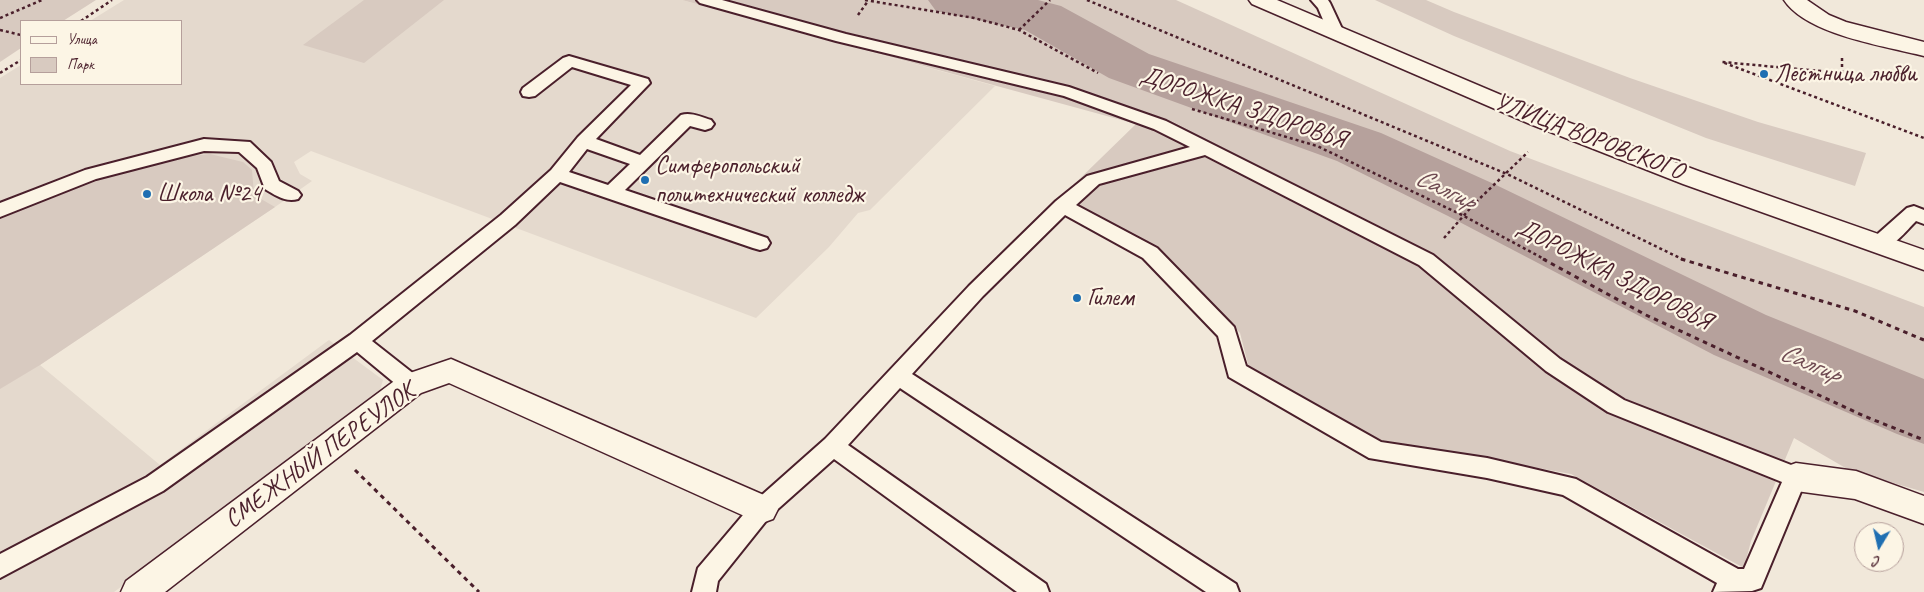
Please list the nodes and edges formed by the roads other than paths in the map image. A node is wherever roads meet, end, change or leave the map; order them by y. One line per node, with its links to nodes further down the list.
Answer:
1 (704, 0): 10 (lane)
2 (1259, 0): 5 (main road, УЛИЦА ВОРОВСКОГО)
3 (1319, 0): 5 (lane)
4 (1794, 0): 6 (main road)
5 (1336, 33): 19 (main road, УЛИЦА ВОРОВСКОГО)
6 (1924, 49)
7 (529, 92): 9 (lane)
8 (706, 124): 11 (lane)
9 (584, 141): 11 (lane); 12 (lane)
10 (1205, 149): 15 (lane); 25 (lane)
11 (642, 162): 13 (lane)
12 (557, 174): 13 (lane); 21 (lane)
13 (612, 192): 18 (lane)
14 (292, 195): 16 (lane)
15 (1063, 206): 22 (lane); 29 (lane)
16 (0, 210)
17 (1924, 216): 19 (lane)
18 (760, 244)
19 (1879, 244): 20 (main road, УЛИЦА ВОРОВСКОГО)
20 (1924, 260)
21 (357, 341): 23 (lane); 28 (lane)
22 (897, 375): 24 (lane); 33 (lane)
23 (411, 384): 26 (main road, СМЕЖНЫЙ ПЕРЕУЛОК); 30 (main road, СМЕЖНЫЙ ПЕРЕУЛОК)
24 (833, 446): 26 (lane); 32 (lane)
25 (1796, 477): 27 (main road); 29 (lane)
26 (762, 510): 31 (lane)
27 (1924, 510)
28 (0, 567)
29 (1730, 587)
30 (138, 592)
31 (704, 592)
32 (1037, 592)
33 (1227, 592)

